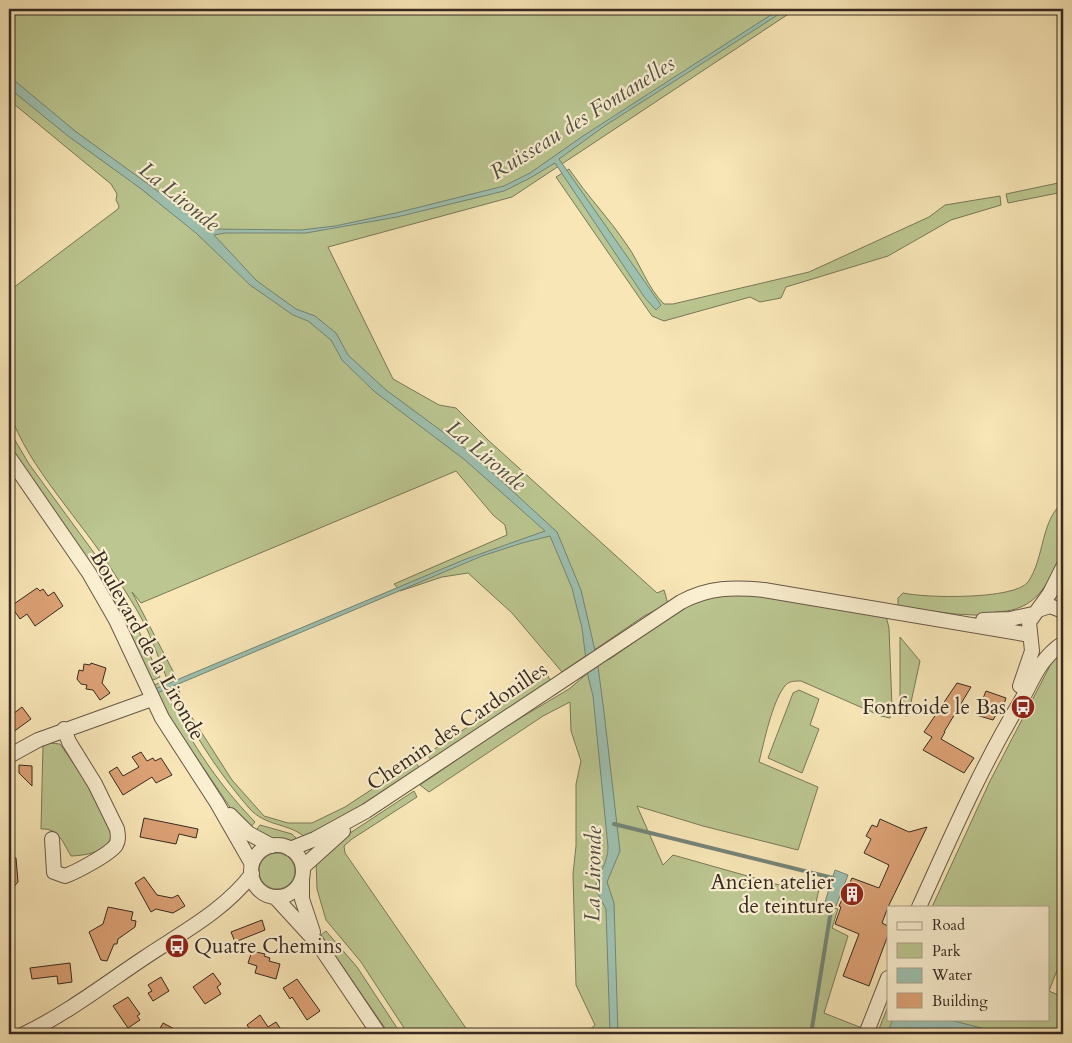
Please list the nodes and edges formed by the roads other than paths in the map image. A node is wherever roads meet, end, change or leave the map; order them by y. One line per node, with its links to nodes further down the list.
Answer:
1 (9, 458): 8 (street, Boulevard de la Lironde)
2 (1063, 567): 4 (street)
3 (1063, 611): 4 (street)
4 (1036, 612): 5 (street); 6 (street)
5 (937, 618): 6 (street); 13 (street, Chemin des Cardonilles)
6 (1030, 636): 7 (street); 9 (street)
7 (1060, 646): 9 (street)
8 (152, 699): 10 (street); 12 (street, Boulevard de la Lironde)
9 (1004, 728): 20 (street)
10 (64, 730): 11 (street); 14 (street)
11 (9, 756)
12 (217, 803): 15 (street, Boulevard de la Lironde); 17 (street, Boulevard de la Lironde)
13 (366, 811): 16 (street, Chemin des Cardonilles); 18 (street, Chemin des Cardonilles)
14 (52, 839)
15 (272, 846): 16 (street); 17 (street)
16 (290, 849): 18 (street)
17 (252, 869): 19 (street); 21 (street)
18 (302, 873): 19 (street); 22 (street)
19 (270, 895): 21 (street); 22 (street)
20 (919, 906)
21 (206, 916): 24 (street)
22 (318, 944): 25 (street)
23 (887, 981): 26 (street)
24 (24, 1034)
25 (379, 1034)
26 (866, 1034)

